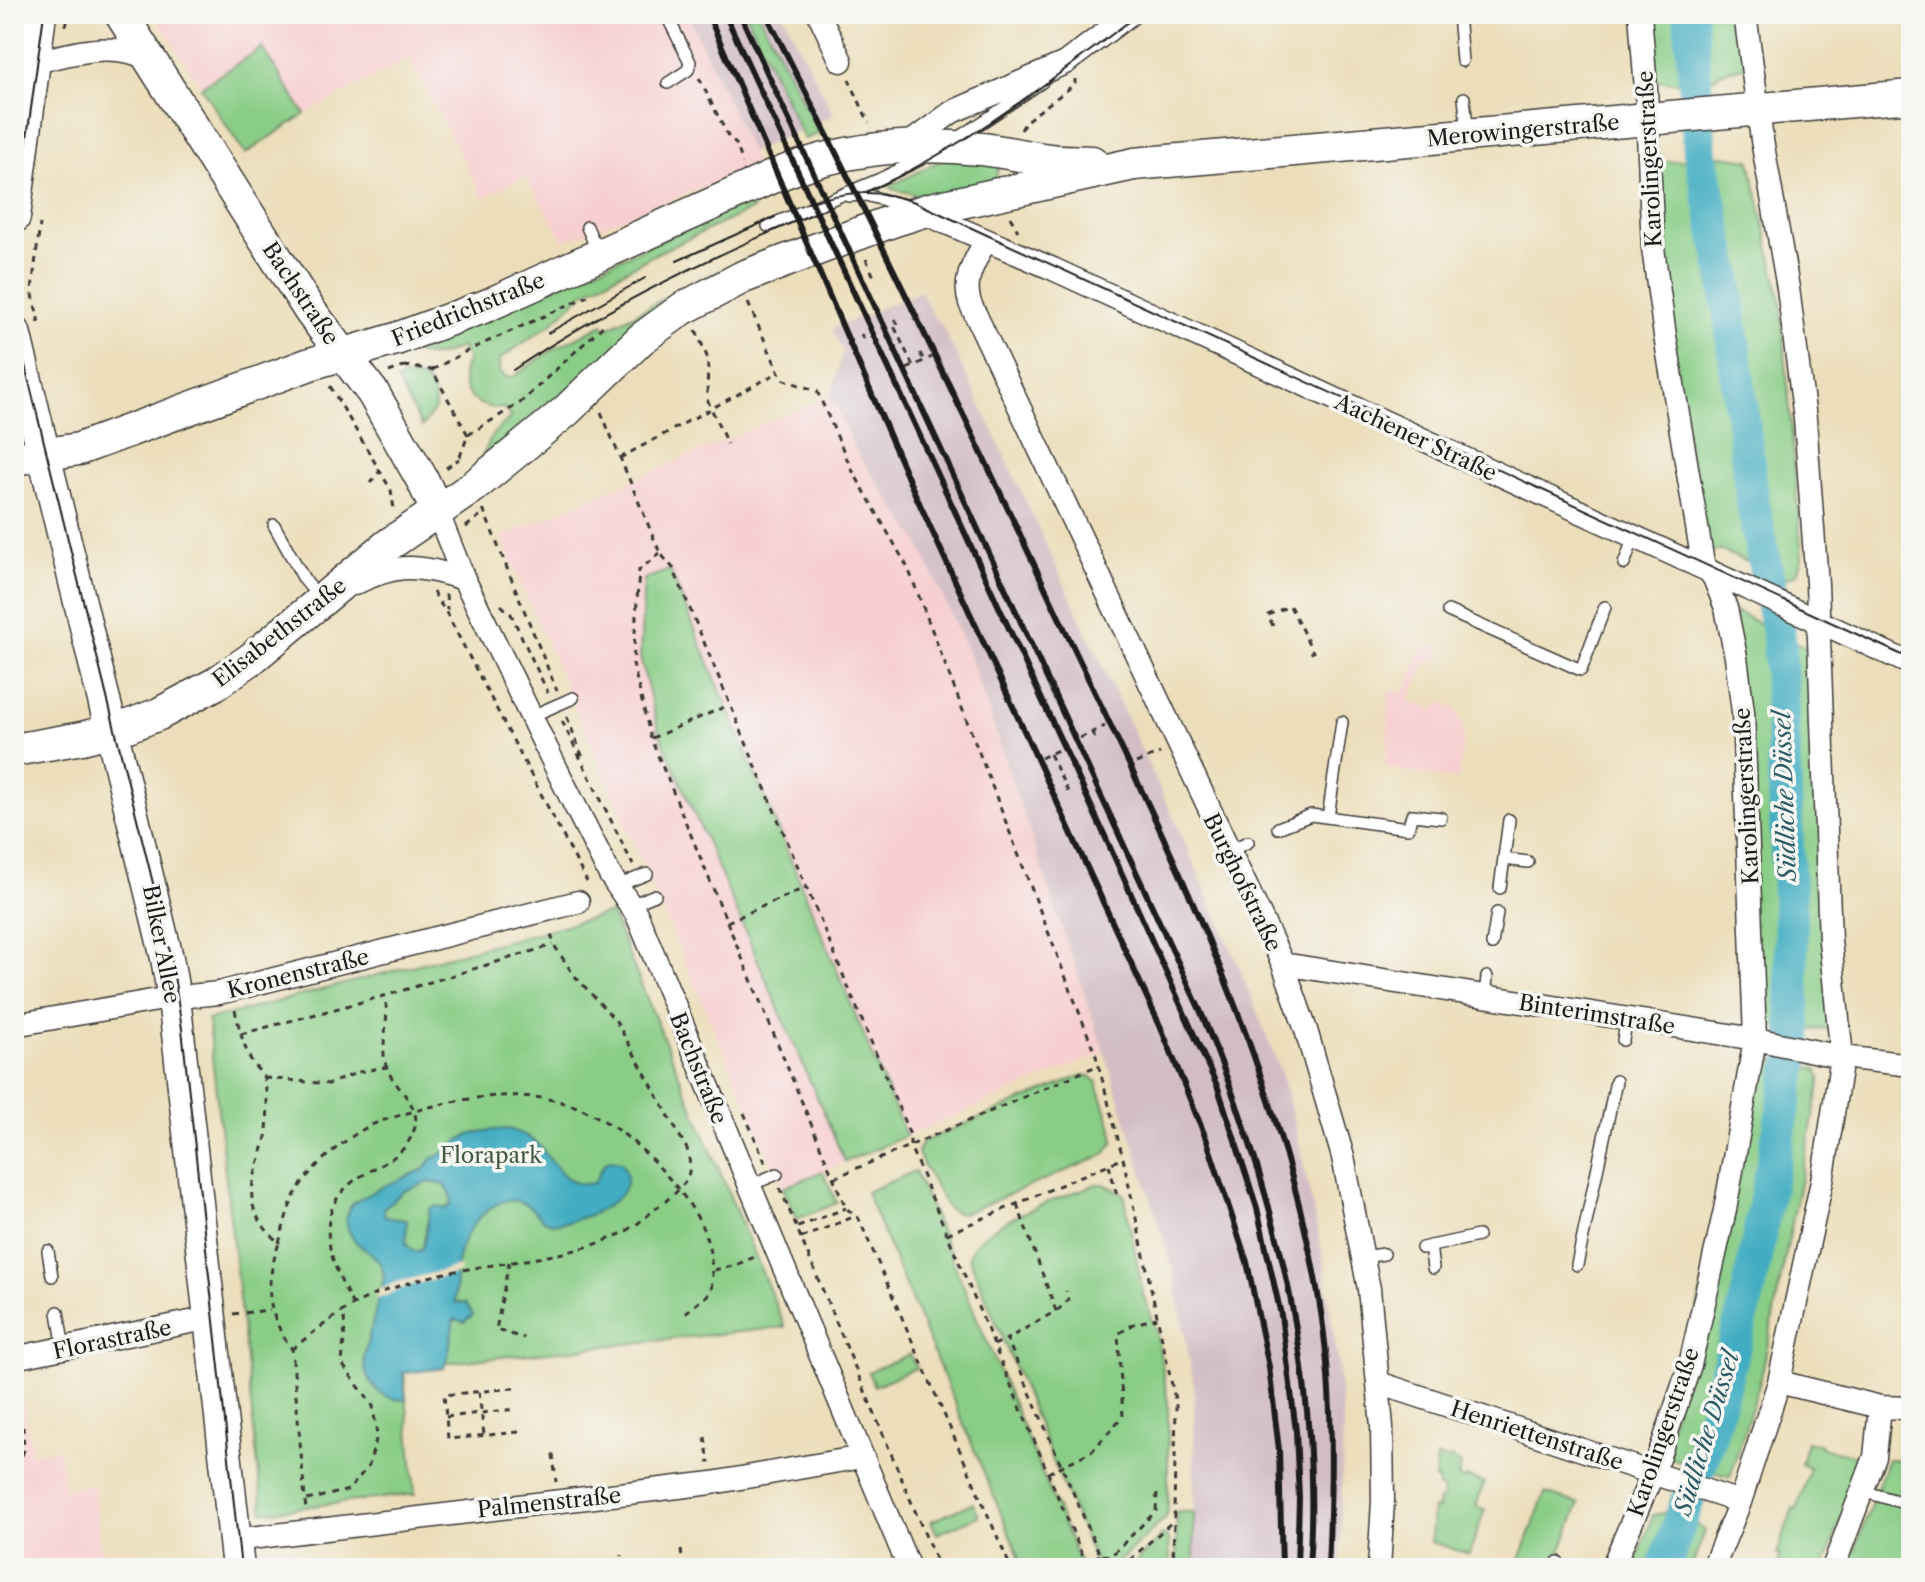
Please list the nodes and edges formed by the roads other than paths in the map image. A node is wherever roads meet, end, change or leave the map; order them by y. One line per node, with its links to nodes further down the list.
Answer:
1 (40, 14): 13 (main road)
2 (121, 14): 9 (main road, Bachstraße)
3 (666, 14): 14 (lane)
4 (819, 14): 10 (street)
5 (1130, 14): 12 (street)
6 (1458, 14): 11 (lane)
7 (1640, 14): 18 (street, Karolingerstraße)
8 (1745, 14): 17 (street)
9 (149, 59): 13 (street); 29 (main road, Bachstraße)
10 (841, 61)
11 (1462, 61)
12 (1065, 63): 20 (street); 21 (lane)
13 (24, 65): 24 (main road)
14 (668, 83)
15 (1911, 96): 17 (main road, Merowingerstraße)
16 (1464, 98): 19 (lane)
17 (1758, 109): 18 (main road, Merowingerstraße); 40 (street)
18 (1663, 118): 19 (main road, Merowingerstraße); 35 (street, Karolingerstraße)
19 (1468, 135): 22 (main road, Merowingerstraße)
20 (893, 146): 21 (main road, Merowingerstraße); 29 (main road, Friedrichstraße)
21 (946, 146): 22 (main road, Merowingerstraße); 23 (lane)
22 (1134, 164): 25 (main road, Merowingerstraße)
23 (841, 197): 25 (lane); 26 (lane)
24 (27, 216)
25 (906, 216): 27 (street, Aachener Straße); 31 (main road)
26 (768, 226)
27 (986, 240): 33 (street, Aachener Straße); 61 (street, Burghofstraße)
28 (28, 333): 30 (main road, Bilker Allee)
29 (334, 367): 30 (main road, Friedrichstraße); 31 (main road, Bachstraße)
30 (36, 456): 45 (main road, Bilker Allee)
31 (437, 511): 36 (street, Bachstraße); 37 (main road, Elisabethstraße)
32 (274, 525): 37 (lane)
33 (1634, 537): 34 (lane); 35 (street, Aachener Straße)
34 (1624, 564)
35 (1708, 571): 40 (street, Aachener Straße); 64 (street, Karolingerstraße)
36 (454, 584): 37 (street); 43 (street, Bachstraße)
37 (320, 600): 45 (main road, Elisabethstraße)
38 (1605, 607): 39 (lane)
39 (1448, 611)
40 (1819, 621): 41 (street, Aachener Straße); 65 (street)
41 (1911, 664)
42 (563, 702): 43 (lane)
43 (532, 716): 54 (street, Bachstraße)
44 (1342, 722): 47 (lane)
45 (112, 731): 46 (main road, Elisabethstraße); 62 (main road, Bilker Allee)
46 (14, 750)
47 (1328, 817): 48 (lane); 50 (lane)
48 (1441, 818)
49 (1509, 820): 51 (lane)
50 (1278, 828)
51 (1504, 859): 52 (lane); 55 (lane)
52 (1528, 862)
53 (643, 876): 54 (lane)
54 (617, 886): 58 (street, Bachstraße)
55 (1500, 888)
56 (584, 895): 62 (street, Kronenstraße)
57 (655, 895): 58 (lane)
58 (631, 905): 69 (street, Bachstraße)
59 (1497, 913): 60 (lane)
60 (1492, 944)
61 (1283, 964): 64 (street, Binterimstraße); 80 (street, Burghofstraße)
62 (174, 998): 63 (street, Kronenstraße); 76 (main road, Bilker Allee)
63 (14, 1025)
64 (1755, 1039): 65 (street, Binterimstraße); 84 (street, Karolingerstraße)
65 (1842, 1057): 66 (street, Binterimstraße); 79 (street)
66 (1911, 1065)
67 (1616, 1081): 72 (lane)
68 (775, 1175): 69 (lane)
69 (748, 1186): 83 (street, Bachstraße)
70 (1478, 1236): 73 (lane)
71 (48, 1251): 74 (lane)
72 (1577, 1265)
73 (1433, 1268)
74 (52, 1276)
75 (58, 1312): 77 (lane)
76 (210, 1318): 77 (street, Florastraße); 88 (main road, Bilker Allee)
77 (64, 1350): 78 (street, Florastraße)
78 (14, 1358)
79 (1779, 1382): 81 (street); 86 (street)
80 (1379, 1383): 84 (street, Henriettenstraße); 90 (street, Burghofstraße)
81 (1880, 1407): 82 (street); 85 (street)
82 (1911, 1408)
83 (862, 1457): 88 (street, Palmenstraße); 89 (street, Bachstraße)
84 (1653, 1473): 86 (street, Henriettenstraße); 91 (street, Karolingerstraße)
85 (1862, 1491): 87 (lane); 93 (street)
86 (1740, 1502): 92 (street)
87 (1911, 1505)
88 (236, 1554)
89 (909, 1568)
90 (1379, 1568)
91 (1612, 1568)
92 (1713, 1568)
93 (1833, 1568)

